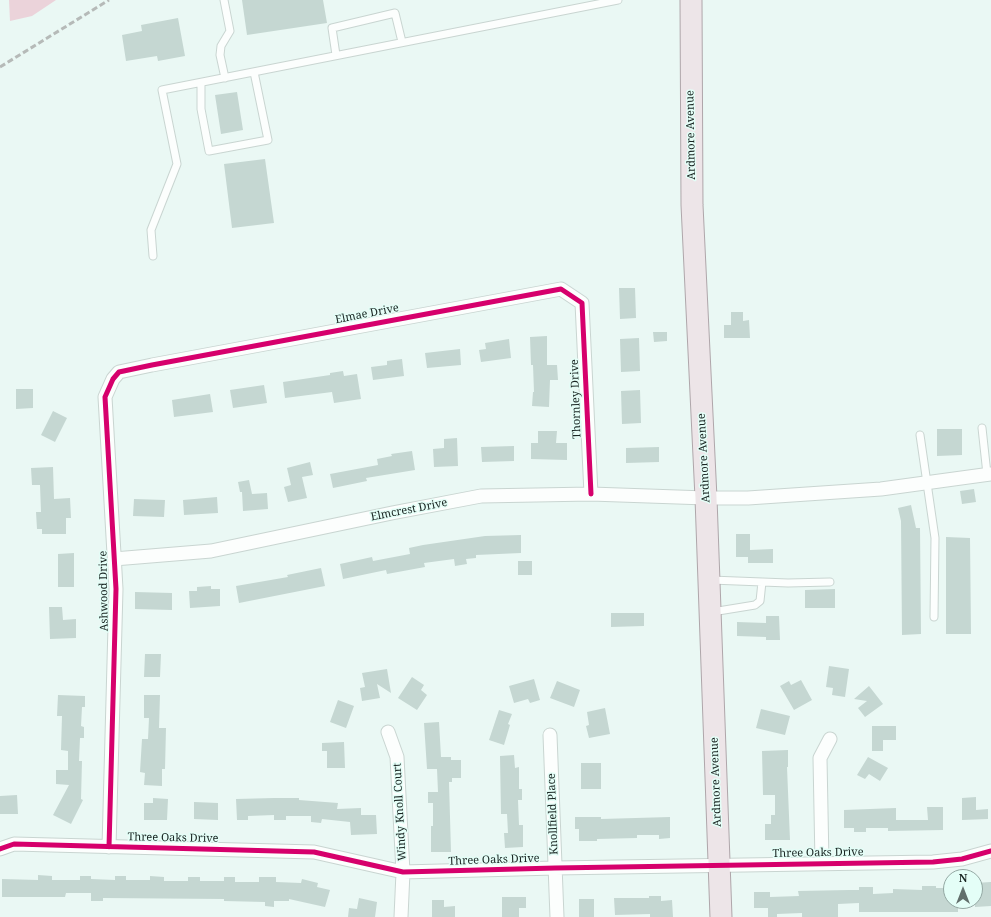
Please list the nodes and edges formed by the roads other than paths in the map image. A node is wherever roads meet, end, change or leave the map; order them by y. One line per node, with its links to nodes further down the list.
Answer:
1 (224, 0): 7 (lane)
2 (618, 0): 4 (lane)
3 (691, 0): 17 (main road, Ardmore Avenue)
4 (402, 42): 5 (lane); 5 (lane)
5 (336, 55): 6 (lane)
6 (254, 72): 7 (lane); 8 (lane)
7 (225, 78): 8 (lane)
8 (201, 83): 9 (lane)
9 (153, 256)
10 (582, 303): 11 (street, Elmae Drive); 16 (street, Thornley Drive)
11 (152, 365): 18 (street, Ashwood Drive)
12 (982, 428): 14 (lane)
13 (920, 435): 15 (lane)
14 (989, 474): 15 (street, Elmcrest Drive)
15 (926, 482): 17 (street, Elmcrest Drive); 23 (lane)
16 (590, 494): 17 (street, Elmcrest Drive); 18 (street, Elmcrest Drive)
17 (706, 498): 19 (main road, Ardmore Avenue)
18 (114, 559): 27 (street, Ashwood Drive)
19 (708, 580): 20 (lane); 22 (main road, Ardmore Avenue)
20 (762, 582): 21 (lane); 22 (lane)
21 (830, 582)
22 (709, 612): 31 (main road, Ardmore Avenue)
23 (934, 617)
24 (388, 732): 33 (street, Windy Knoll Court)
25 (550, 735): 32 (street, Knollfield Place)
26 (830, 740): 30 (street)
27 (109, 847): 28 (street, Three Oaks Drive); 33 (street, Three Oaks Drive)
28 (0, 849)
29 (991, 851): 30 (street, Three Oaks Drive)
30 (822, 863): 31 (street, Three Oaks Drive)
31 (719, 865): 32 (street, Three Oaks Drive); 36 (main road, Ardmore Avenue)
32 (555, 868): 33 (street, Three Oaks Drive); 35 (street, Knollfield Place)
33 (403, 872): 34 (street, Windy Knoll Court)
34 (401, 917)
35 (557, 917)
36 (721, 917)

